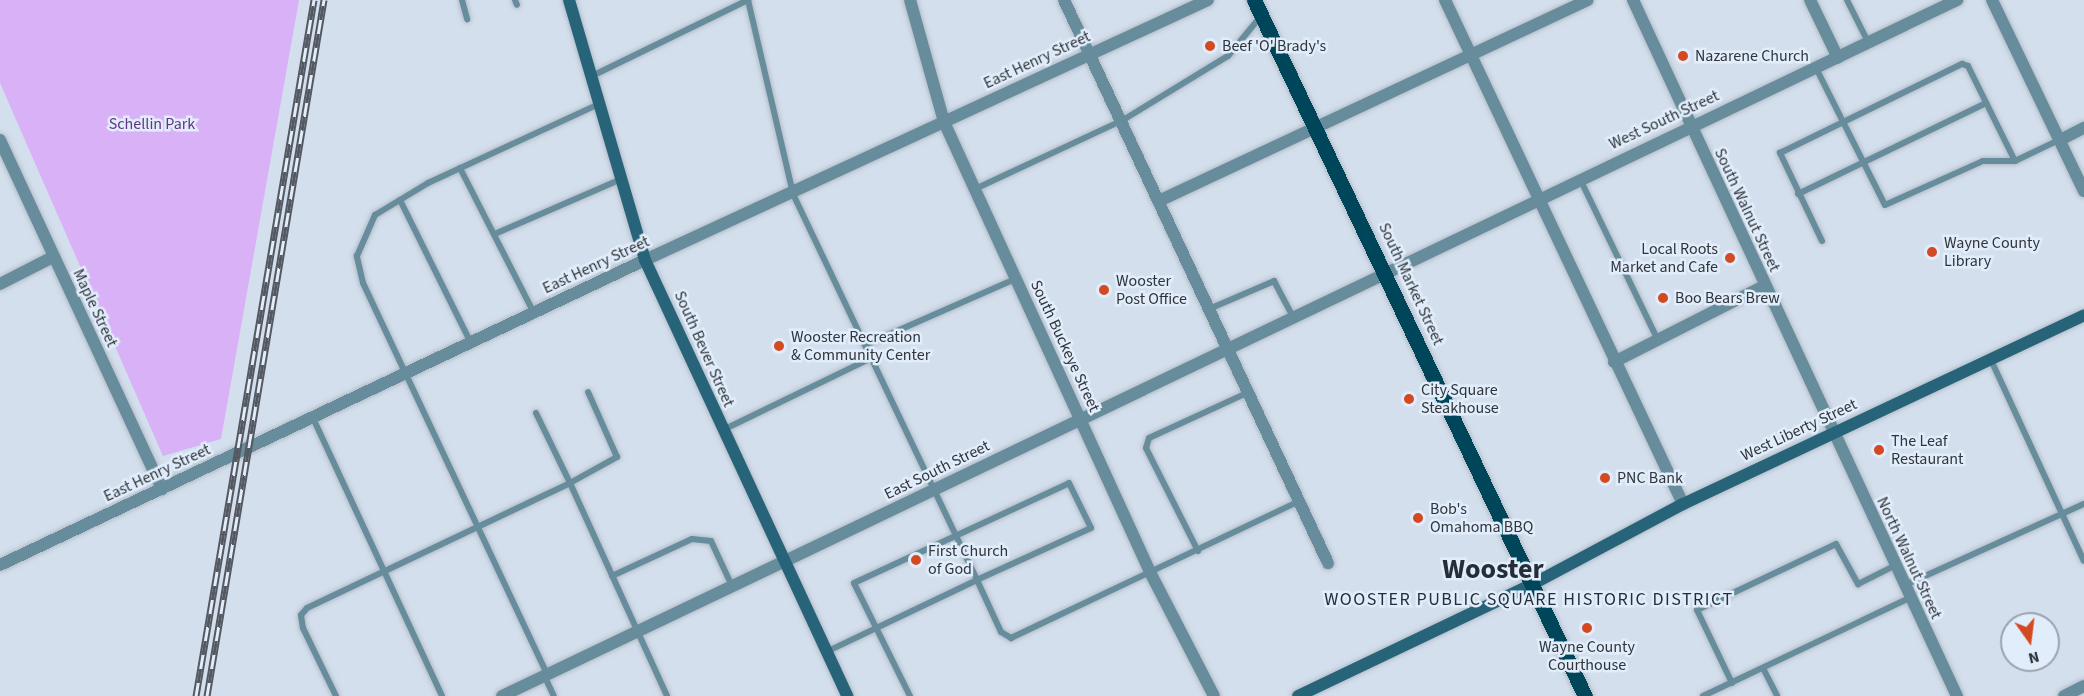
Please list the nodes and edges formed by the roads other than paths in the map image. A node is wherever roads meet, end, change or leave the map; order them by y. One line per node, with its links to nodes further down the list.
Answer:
1 (462, 0): 15 (lane)
2 (569, 0): 21 (main road, South Bever Street)
3 (910, 0): 26 (street, South Buckeye Street)
4 (1065, 0): 17 (street)
5 (1209, 0): 17 (street, East Henry Street)
6 (1254, 0): 14 (main road, South Market Street)
7 (1445, 0): 19 (street)
8 (1587, 0): 19 (street)
9 (1633, 0): 27 (street, South Walnut Street)
10 (1810, 0): 18 (street)
11 (1846, 0): 16 (lane)
12 (1957, 0): 16 (street, West South Street)
13 (1992, 0): 31 (street)
14 (1261, 15): 24 (lane); 28 (main road, South Market Street)
15 (467, 19)
16 (1868, 44): 18 (street, West South Street)
17 (1092, 53): 24 (street); 26 (street, East Henry Street)
18 (1838, 58): 20 (street, West South Street)
19 (1469, 60): 28 (street); 43 (street)
20 (1816, 68): 25 (lane); 27 (street, West South Street)
21 (592, 76): 22 (main road, South Bever Street); 39 (lane)
22 (600, 103): 34 (lane); 36 (main road, South Bever Street)
23 (1986, 103): 25 (lane); 32 (lane); 33 (lane)
24 (1123, 120): 37 (lane); 42 (street)
25 (1843, 121): 33 (lane); 40 (lane)
26 (944, 122): 37 (street, South Buckeye Street); 39 (street, East Henry Street)
27 (1689, 126): 35 (street, West South Street); 51 (street, South Walnut Street)
28 (1318, 128): 42 (street); 48 (main road, South Market Street)
29 (2084, 128): 31 (street)
30 (0, 140): 46 (street, Maple Street)
31 (2060, 140): 32 (lane); 38 (street)
32 (2015, 161): 33 (lane)
33 (1863, 162): 40 (lane)
34 (460, 168): 41 (lane); 44 (lane)
35 (1580, 178): 43 (street, West South Street); 56 (lane)
36 (622, 179): 44 (lane); 47 (main road, South Bever Street)
37 (975, 189): 49 (street, South Buckeye Street)
38 (2084, 191)
39 (793, 194): 47 (street, East Henry Street); 58 (lane)
40 (1798, 194): 45 (lane)
41 (400, 200): 57 (lane); 63 (lane)
42 (1161, 200): 52 (street)
43 (1535, 200): 48 (street, West South Street); 62 (street)
44 (497, 233): 53 (lane)
45 (1822, 241)
46 (53, 257): 50 (street); 72 (street, Maple Street)
47 (645, 260): 53 (street, East Henry Street); 69 (main road, South Bever Street)
48 (1386, 272): 54 (street, East South Street); 90 (main road, South Market Street)
49 (1015, 279): 58 (lane); 68 (street, South Buckeye Street)
50 (0, 284)
51 (1764, 286): 56 (street); 70 (street, South Walnut Street)
52 (1208, 309): 54 (lane); 59 (street)
53 (534, 313): 57 (street, East Henry Street)
54 (1292, 315): 59 (street, East South Street)
55 (2084, 315): 61 (main road, West Liberty Street)
56 (1658, 340): 62 (street)
57 (471, 343): 63 (street, East Henry Street)
58 (865, 345): 60 (lane)
59 (1225, 346): 65 (street); 68 (street, East South Street)
60 (871, 358): 69 (lane); 73 (lane)
61 (1991, 360): 70 (main road, West Liberty Street); 77 (lane)
62 (1614, 362): 75 (street)
63 (407, 373): 67 (street, East Henry Street); 78 (lane)
64 (588, 392): 71 (lane)
65 (1247, 393): 74 (street); 80 (lane)
66 (536, 412): 71 (lane)
67 (313, 418): 72 (street, East Henry Street); 86 (lane)
68 (1081, 419): 73 (street, East South Street); 87 (street, South Buckeye Street)
69 (722, 430): 82 (main road, South Bever Street)
70 (1834, 432): 75 (main road, West Liberty Street); 85 (street, North Walnut Street)
71 (570, 483): 78 (lane); 88 (lane)
72 (162, 489): 84 (street, East Henry Street)
73 (935, 489): 79 (lane); 82 (street, East South Street)
74 (1299, 501): 80 (lane); 83 (street)
75 (1683, 504): 90 (main road, West Liberty Street)
76 (2084, 504): 77 (lane)
77 (2061, 514): 81 (lane); 92 (lane)
78 (479, 525): 86 (lane); 98 (lane)
79 (956, 535): 89 (lane); 89 (lane); 94 (lane)
80 (1198, 550): 87 (lane)
81 (2084, 561)
82 (783, 562): 91 (street, East South Street); 96 (main road, South Bever Street)
83 (1328, 563)
84 (0, 565)
85 (1894, 566): 92 (street, North Walnut Street); 99 (lane)
86 (384, 571): 101 (lane); 102 (lane)
87 (1151, 574): 89 (lane); 108 (street, South Buckeye Street)
88 (612, 576): 91 (lane); 95 (lane)
89 (977, 580): 94 (lane)
90 (1533, 584): 109 (main road, West Liberty Street); 110 (main road, South Market Street)
91 (732, 586): 95 (street, East South Street)
92 (1903, 586): 93 (street, North Walnut Street)
93 (1909, 598): 97 (lane); 113 (street, North Walnut Street)
94 (876, 628): 96 (lane); 107 (lane)
95 (636, 632): 98 (street, East South Street); 105 (lane)
96 (826, 652): 106 (main road, South Bever Street)
97 (1763, 668): 99 (lane); 112 (lane)
98 (545, 675): 103 (street, East South Street); 104 (lane)
99 (1732, 683): 111 (lane)
100 (2084, 686): 114 (street)
101 (336, 696)
102 (442, 696)
103 (502, 696)
104 (554, 696)
105 (667, 696)
106 (847, 696)
107 (910, 696)
108 (1214, 696)
109 (1298, 696)
110 (1585, 696)
111 (1702, 696)
112 (1777, 696)
113 (1957, 696)
114 (2064, 696)

